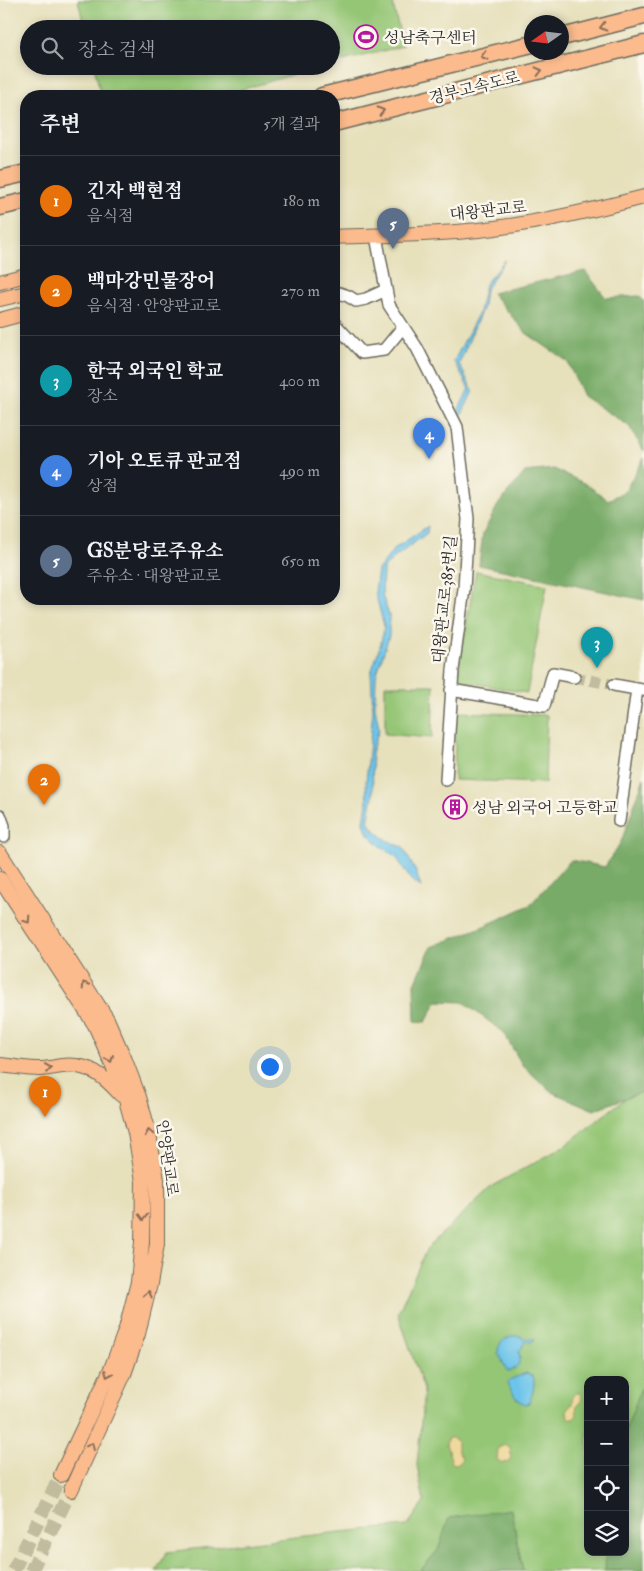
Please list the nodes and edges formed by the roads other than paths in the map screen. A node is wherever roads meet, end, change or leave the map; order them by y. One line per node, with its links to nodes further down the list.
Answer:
1 (644, 16): 2 (highway, one-way to 2)
2 (569, 35)
3 (644, 44): 6 (highway, 경부고속도로, one-way to 3)
4 (524, 46): 5 (highway, 경부고속도로, one-way to 5)
5 (340, 92)
6 (340, 121)
7 (20, 174): 8 (highway)
8 (0, 179)
9 (644, 196): 12 (main road, 대왕판교로)
10 (20, 202): 11 (highway)
11 (0, 207)
12 (376, 236): 13 (main road, 대왕판교로); 16 (street, 대왕판교로385번길)
13 (340, 237)
14 (20, 277): 15 (main road)
15 (0, 282)
16 (386, 290): 17 (street); 22 (street, 대왕판교로385번길)
17 (340, 293)
18 (20, 294): 19 (main road)
19 (0, 299)
20 (20, 315): 21 (main road)
21 (4, 319)
22 (403, 327): 23 (street); 26 (street, 대왕판교로385번길)
23 (340, 329)
24 (574, 678): 26 (street)
25 (614, 685): 27 (street)
26 (451, 690): 28 (street, 대왕판교로385번길)
27 (640, 690): 30 (street)
28 (446, 780)
29 (0, 816): 31 (street)
30 (619, 821)
31 (4, 837)
32 (0, 853): 37 (main road, 안양판교로, one-way to 32)
33 (0, 879): 35 (main road, 안양판교로, one-way to 35)
34 (0, 1065): 35 (main road, one-way to 35)
35 (126, 1100): 36 (main road, 안양판교로, one-way to 36)
36 (61, 1475)
37 (71, 1490)

